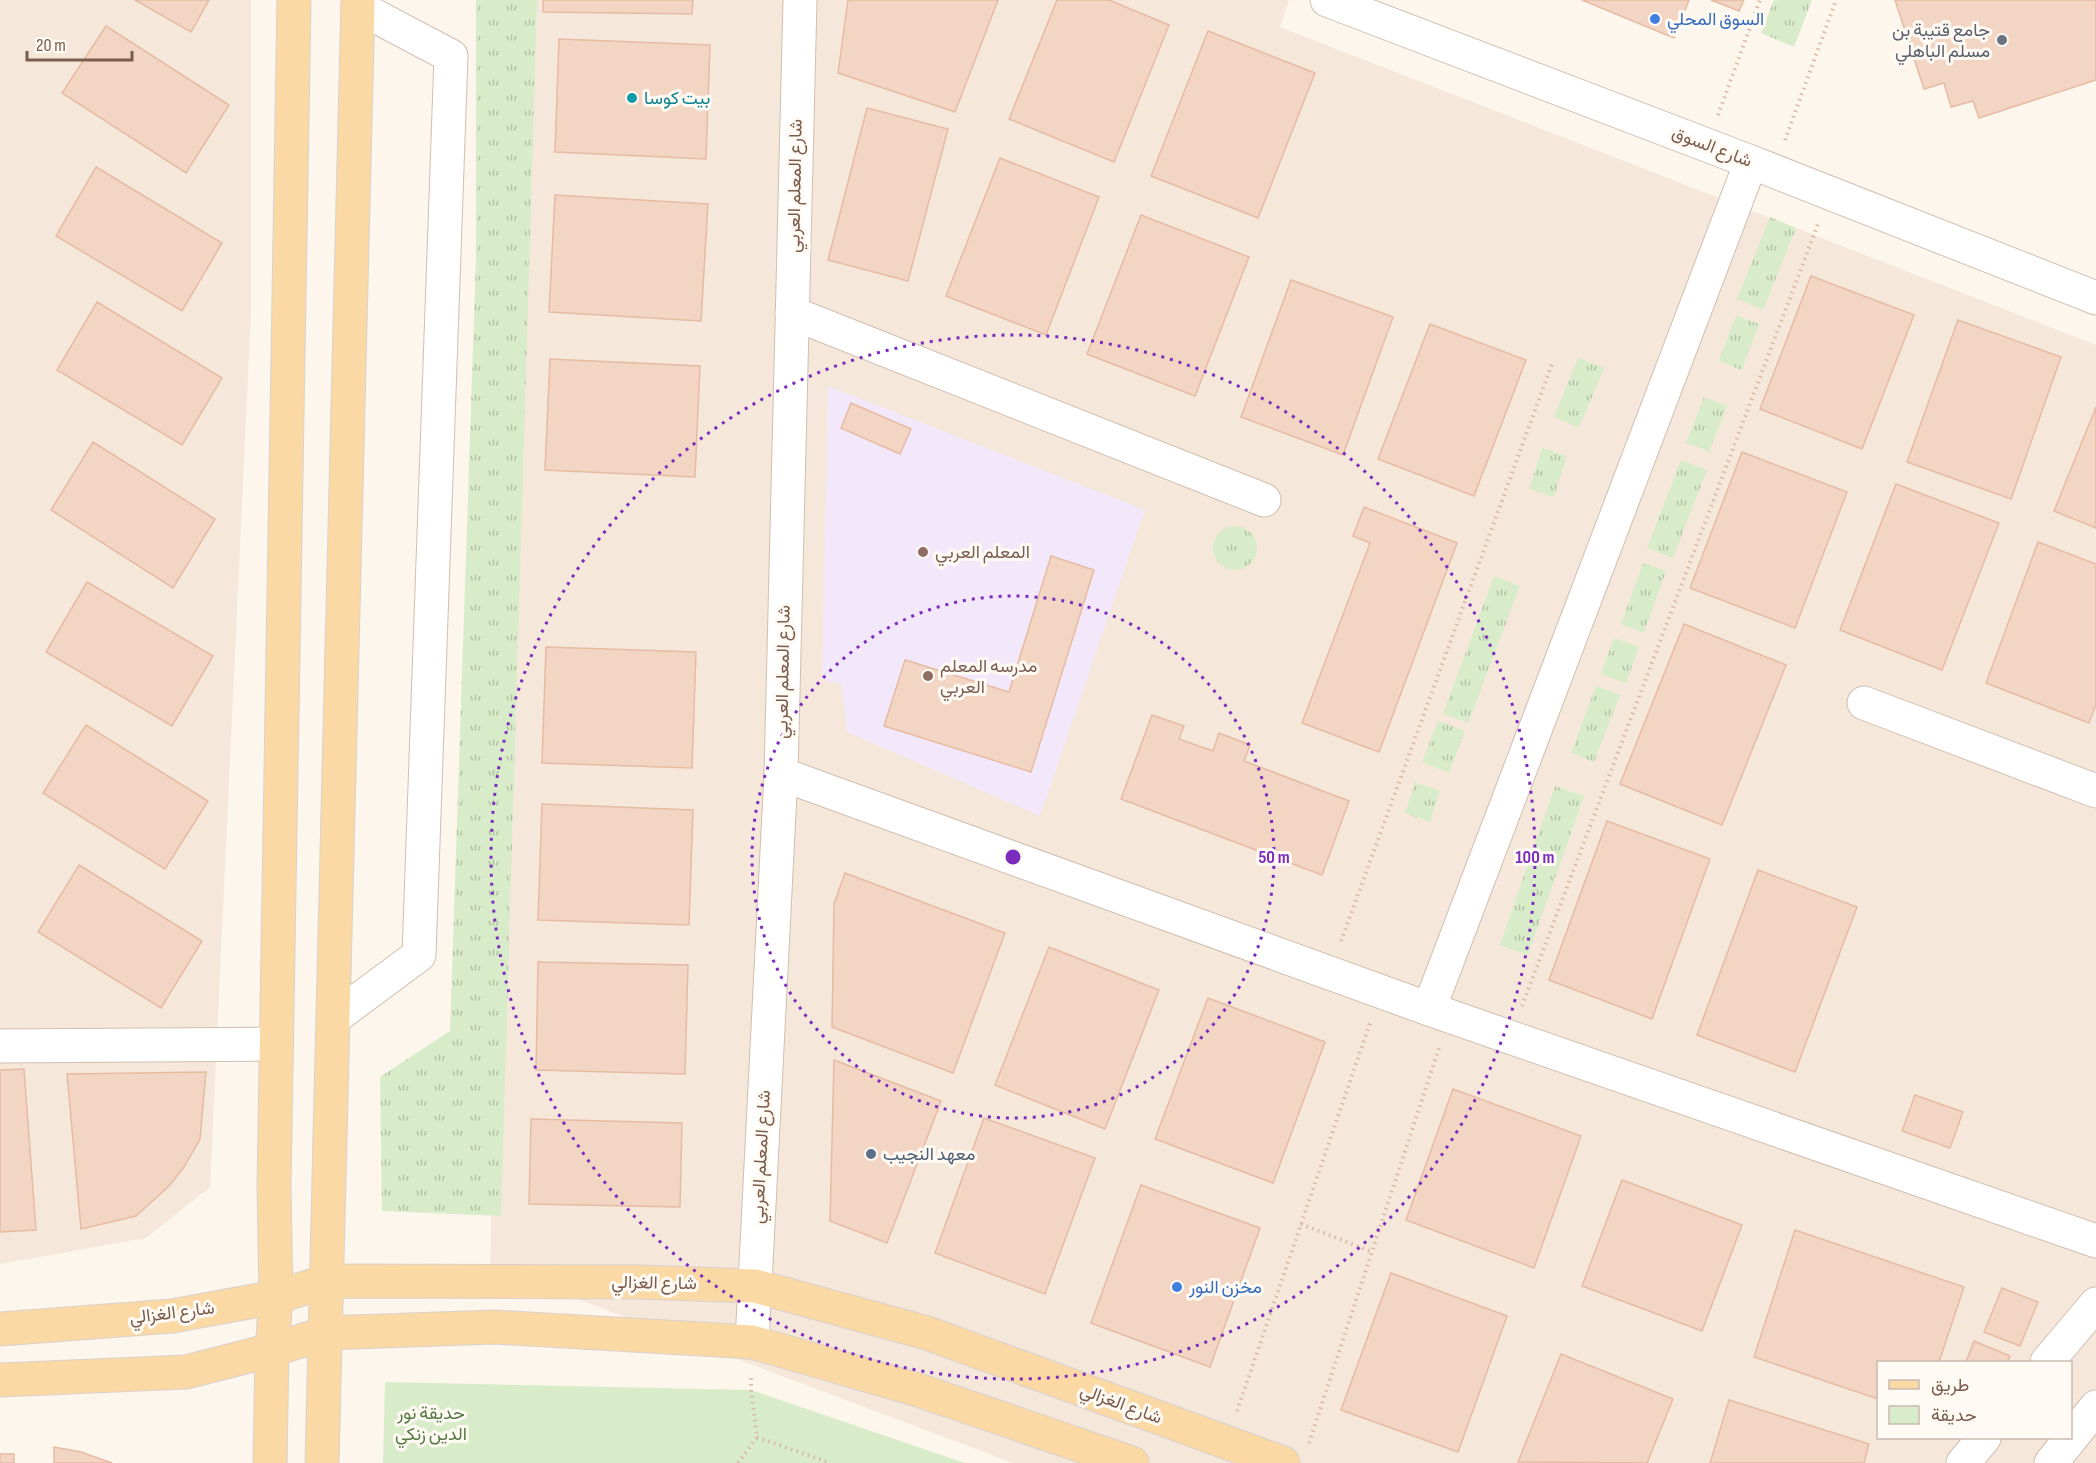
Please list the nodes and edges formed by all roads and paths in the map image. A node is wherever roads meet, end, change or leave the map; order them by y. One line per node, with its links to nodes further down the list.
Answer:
1 (294, 0): 23 (main road)
2 (800, 0): 12 (street, شارع المعلم العربي)
3 (1327, 0): 7 (street, شارع السوق)
4 (1760, 0): 8 (path)
5 (1836, 0): 9 (path)
6 (358, 3): 21 (main road); 21 (street)
7 (1360, 5): 8 (street, شارع السوق)
8 (1707, 145): 9 (street, شارع السوق)
9 (1762, 166): 10 (street, شارع السوق); 20 (street)
10 (1830, 193): 11 (street, شارع السوق); 22 (path)
11 (2096, 298)
12 (792, 313): 14 (street); 16 (street, شارع المعلم العربي)
13 (1553, 362): 18 (path)
14 (1264, 500)
15 (1864, 703): 17 (street)
16 (781, 774): 18 (street); 29 (street, شارع المعلم العربي)
17 (2096, 791)
18 (1329, 973): 19 (street)
19 (1381, 992): 20 (street); 25 (path)
20 (1439, 1012): 22 (street); 27 (path)
21 (334, 1018): 28 (main road)
22 (1510, 1037): 26 (street)
23 (276, 1044): 24 (street); 30 (main road)
24 (0, 1046)
25 (1301, 1224): 27 (path); 43 (path)
26 (2096, 1241)
27 (1372, 1252): 44 (path)
28 (327, 1281): 29 (main road, شارع الغزالي); 30 (main road, شارع الغزالي); 33 (main road)
29 (755, 1286): 34 (street, شارع المعلم العربي); 43 (main road, شارع الغزالي)
30 (276, 1297): 32 (main road, شارع الغزالي); 35 (main road)
31 (2096, 1304): 36 (street)
32 (0, 1329)
33 (326, 1333): 34 (main road); 35 (main road); 46 (main road)
34 (752, 1342): 39 (path); 49 (main road)
35 (272, 1350): 37 (main road); 45 (main road)
36 (2048, 1361)
37 (0, 1380)
38 (2096, 1407): 40 (street)
39 (757, 1437): 47 (path); 48 (path)
40 (2072, 1437)
41 (1982, 1439): 50 (street)
42 (2070, 1439): 51 (street)
43 (1226, 1442): 44 (main road, شارع الغزالي)
44 (1295, 1457)
45 (270, 1463)
46 (322, 1463)
47 (738, 1463)
48 (830, 1463)
49 (1132, 1463)
50 (1963, 1463)
51 (2051, 1463)

